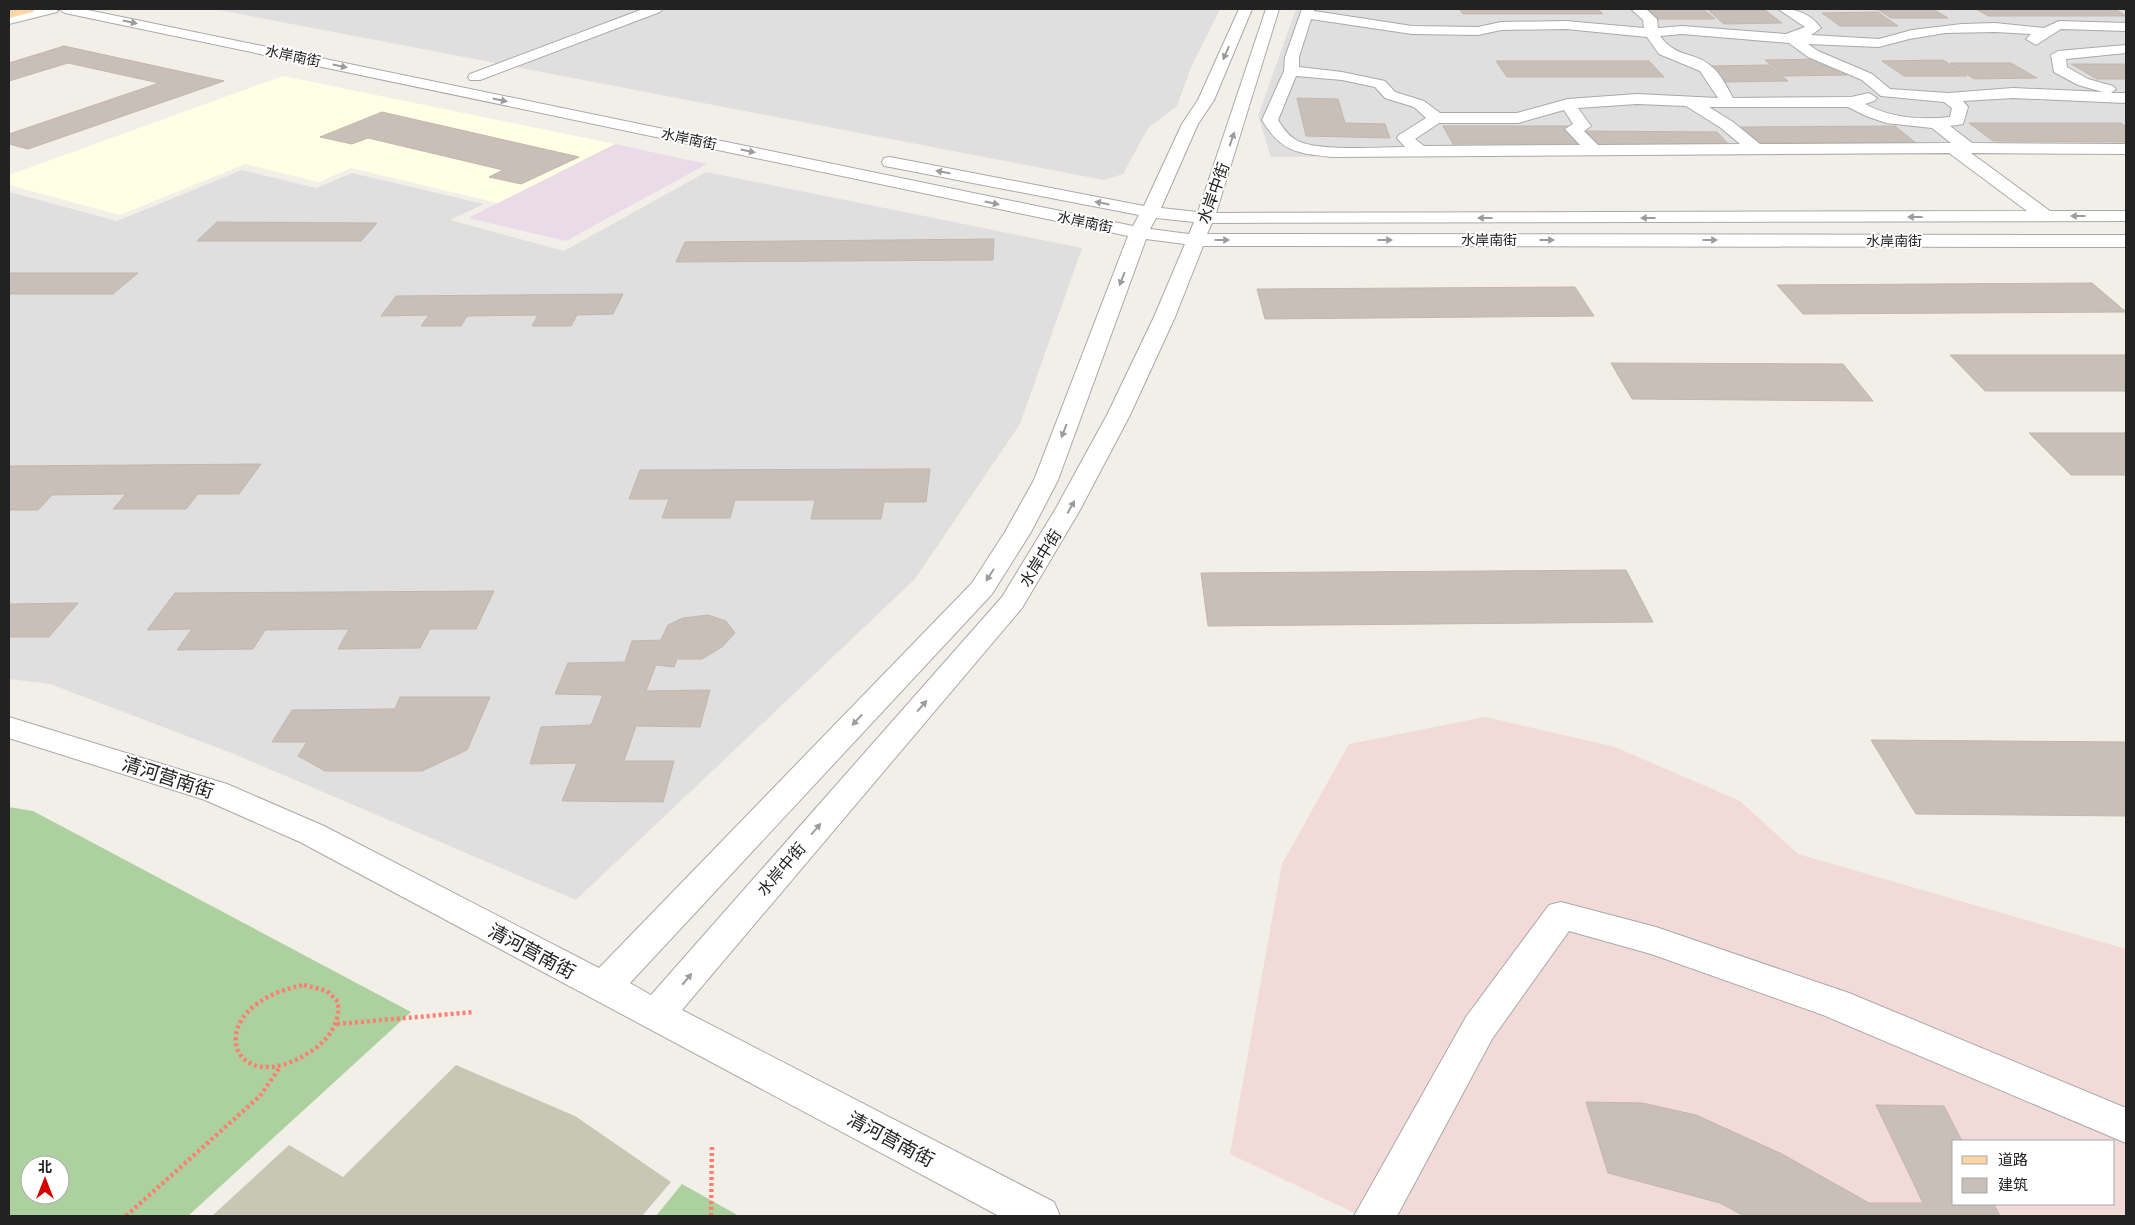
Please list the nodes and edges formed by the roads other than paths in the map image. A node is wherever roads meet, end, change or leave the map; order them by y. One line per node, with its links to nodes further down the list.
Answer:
1 (28, 9): 11 (main road)
2 (52, 9): 12 (street)
3 (65, 9): 33 (street, 水岸南街, one-way to 33)
4 (136, 9): 14 (street)
5 (655, 9): 22 (street)
6 (1246, 9): 43 (street, 水岸中街, one-way to 43)
7 (1273, 9): 44 (street, 水岸中街, one-way to 7)
8 (1638, 9): 16 (street)
9 (1785, 9): 17 (street)
10 (1307, 11): 16 (street); 20 (street)
11 (9, 14)
12 (9, 20)
13 (2126, 27): 15 (street)
14 (233, 28)
15 (2045, 32): 17 (street); 19 (street)
16 (1651, 33): 17 (street); 29 (street)
17 (1791, 38): 24 (street)
18 (2126, 49): 19 (street)
19 (2058, 55): 25 (street)
20 (1292, 72): 31 (street); 39 (street)
21 (456, 73): 22 (street)
22 (475, 77): 23 (street)
23 (504, 82)
24 (1886, 93): 26 (street); 28 (street)
25 (2126, 97): 26 (street)
26 (1948, 98): 32 (street)
27 (1688, 100): 29 (street); 30 (street); 38 (street)
28 (1851, 102): 29 (street); 32 (street)
29 (1728, 103)
30 (1568, 104): 31 (street); 37 (street)
31 (1436, 118): 39 (street)
32 (1936, 123): 35 (street)
33 (666, 134): 34 (street); 43 (street, 水岸南街, one-way to 43)
34 (644, 146)
35 (1961, 148): 36 (street); 38 (street); 41 (street)
36 (2126, 149)
37 (1593, 150): 38 (street); 39 (street)
38 (1758, 150)
39 (1419, 151)
40 (872, 159): 43 (street, 水岸南街, one-way to 40)
41 (2046, 216): 42 (street, 水岸南街, one-way to 41); 44 (street, 水岸南街, one-way to 44)
42 (2126, 216)
43 (1144, 223): 44 (street, 水岸南街); 47 (street, 水岸中街, one-way to 47)
44 (1200, 229): 45 (street, 水岸南街, one-way to 45); 48 (street, 水岸中街, one-way to 44)
45 (2126, 241)
46 (9, 727): 47 (street, 清河营南街)
47 (603, 988): 48 (street, 清河营南街)
48 (655, 1016): 50 (street, 清河营南街)
49 (2126, 1126): 51 (street)
50 (1039, 1216)
51 (1375, 1216)

